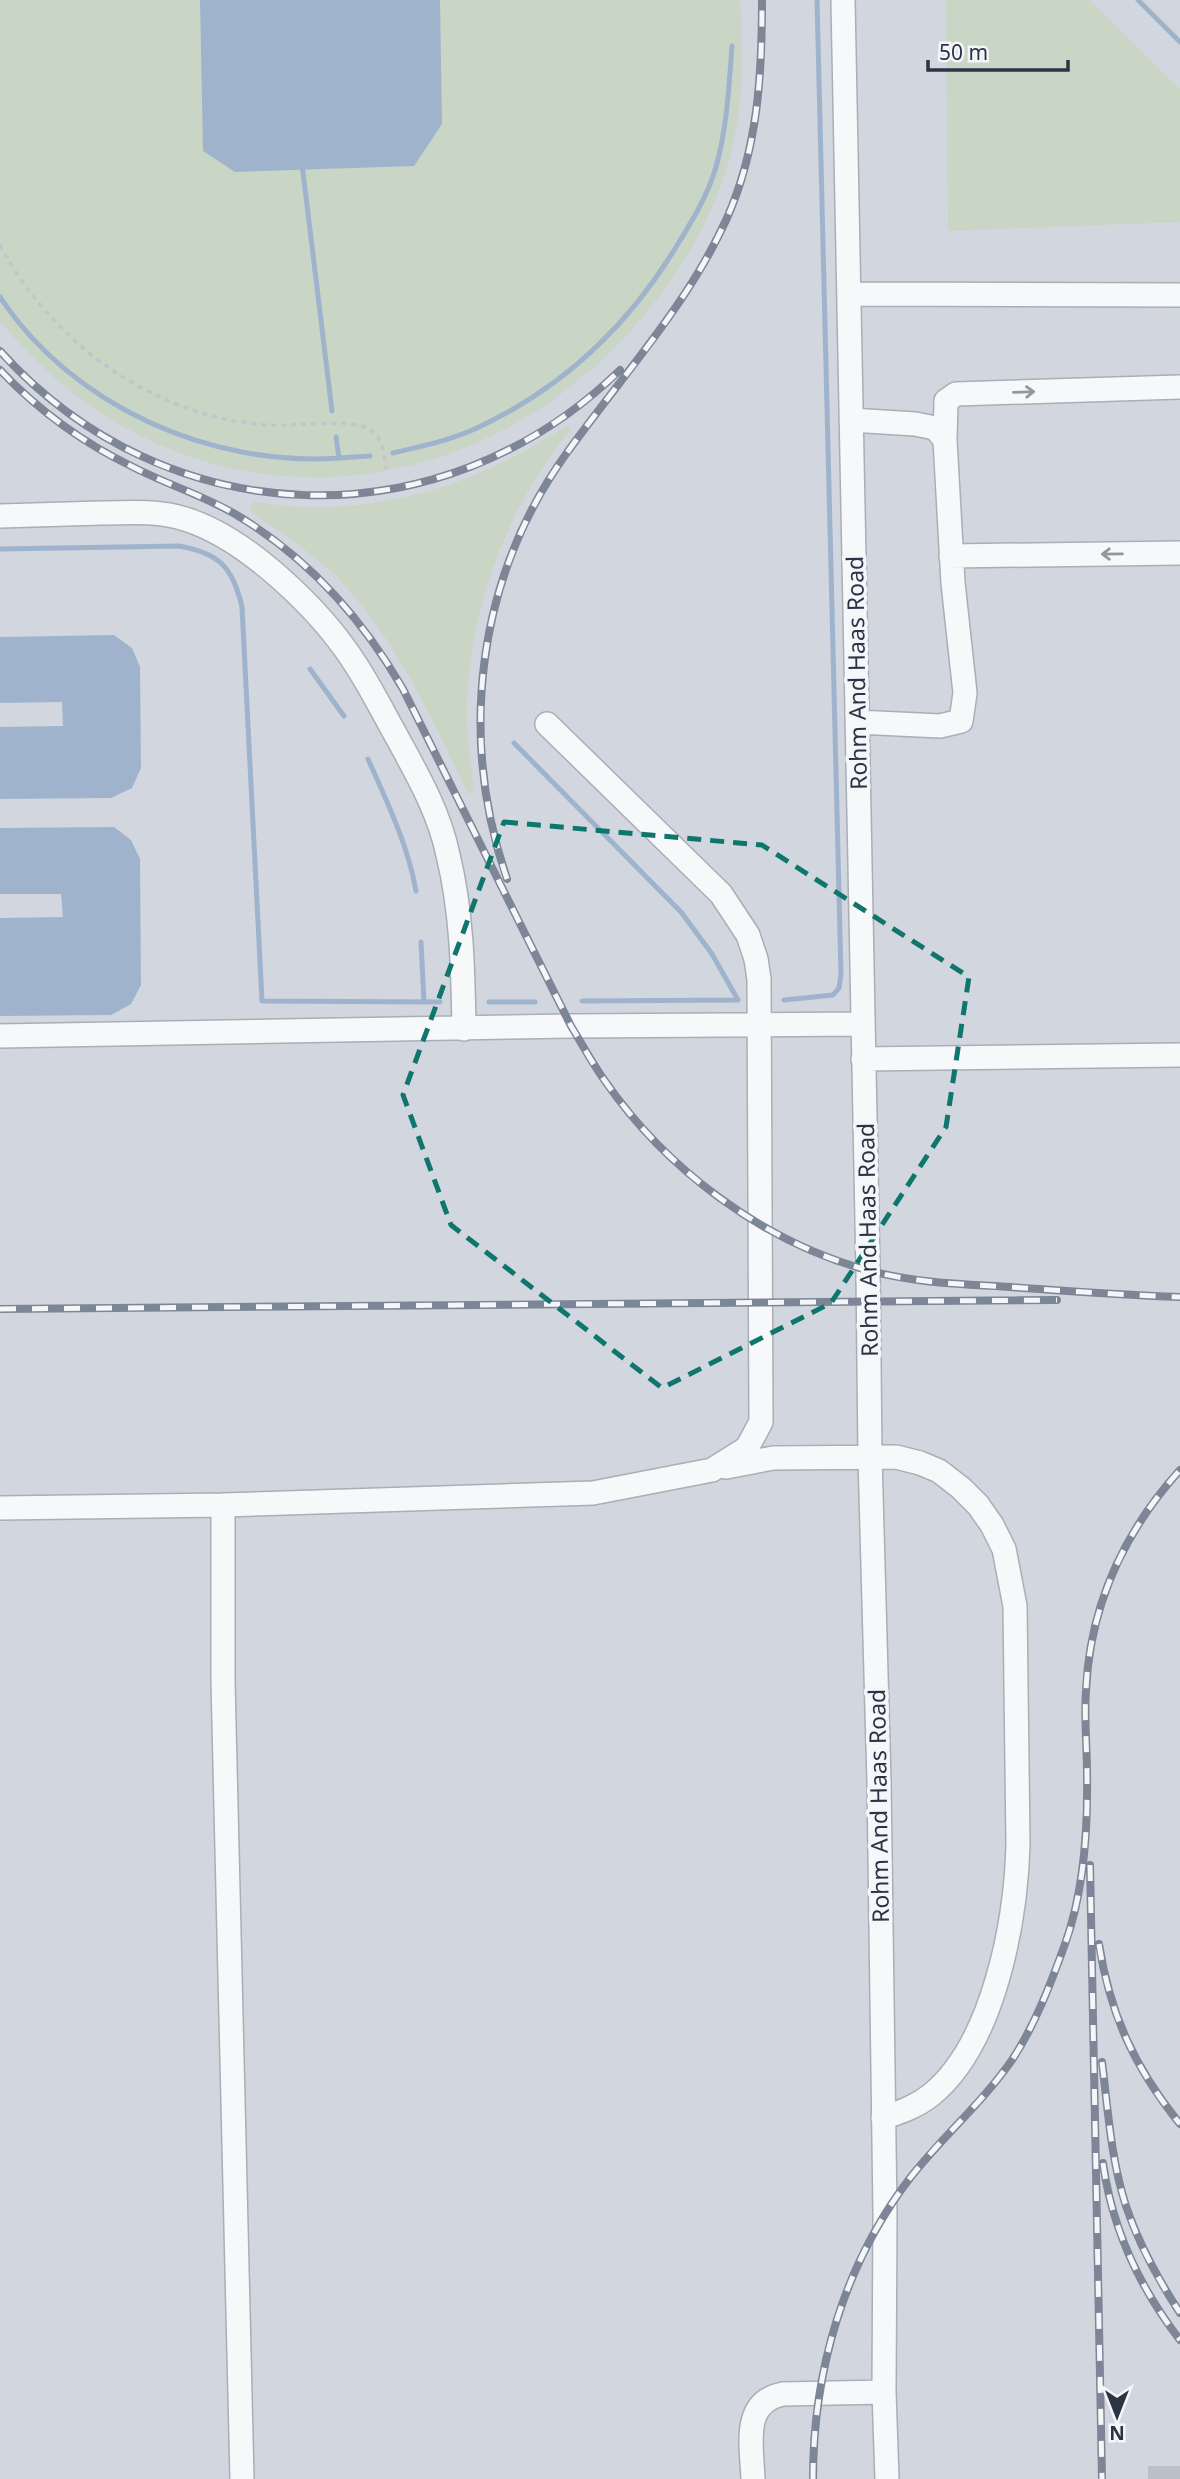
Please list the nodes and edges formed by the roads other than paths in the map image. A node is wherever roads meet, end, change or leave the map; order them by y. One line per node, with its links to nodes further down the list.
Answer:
1 (843, 0): 2 (street, Rohm And Haas Road)
2 (849, 295): 3 (street); 5 (street, Rohm And Haas Road)
3 (1180, 295)
4 (1180, 387): 6 (street, one-way to 4)
5 (851, 420): 6 (street); 10 (street, Rohm And Haas Road)
6 (945, 440): 9 (street)
7 (0, 516): 14 (street)
8 (1180, 553): 9 (street, one-way to 9)
9 (951, 556): 10 (street)
10 (857, 722): 13 (street, Rohm And Haas Road)
11 (547, 724): 12 (street)
12 (759, 1024): 13 (street); 14 (street); 19 (street)
13 (863, 1024): 17 (street, Rohm And Haas Road)
14 (464, 1029): 15 (street)
15 (0, 1036)
16 (1180, 1055): 17 (street)
17 (863, 1059): 18 (street, Rohm And Haas Road)
18 (870, 1457): 19 (street); 22 (street, Rohm And Haas Road); 22 (street)
19 (712, 1470): 20 (street)
20 (223, 1505): 21 (street); 24 (street)
21 (0, 1508)
22 (883, 2118): 23 (street, Rohm And Haas Road)
23 (884, 2392): 25 (street); 26 (street, Rohm And Haas Road)
24 (242, 2479)
25 (753, 2479)
26 (887, 2479)

